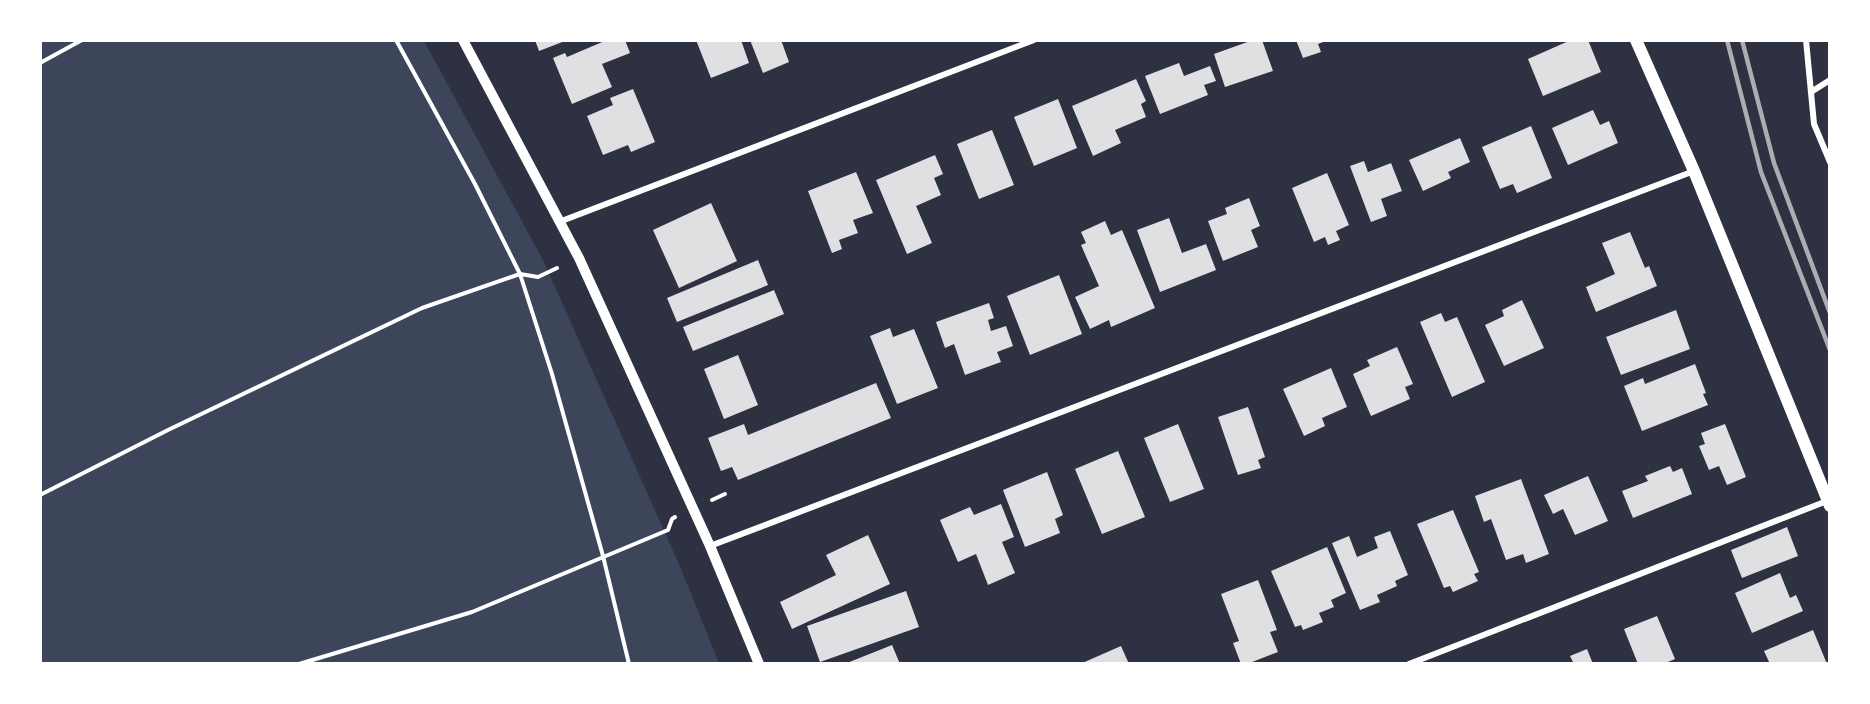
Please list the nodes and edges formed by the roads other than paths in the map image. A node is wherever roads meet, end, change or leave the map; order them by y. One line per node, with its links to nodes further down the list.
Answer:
1 (463, 40): 9 (street)
2 (1034, 40): 9 (street)
3 (1636, 40): 8 (main road)
4 (1806, 40): 6 (street)
5 (1830, 80): 6 (street)
6 (1811, 92): 7 (street)
7 (1830, 162)
8 (1694, 171): 10 (main road); 11 (street)
9 (559, 222): 11 (street)
10 (1828, 504): 13 (street)
11 (710, 546): 12 (street)
12 (759, 663)
13 (1409, 663)

